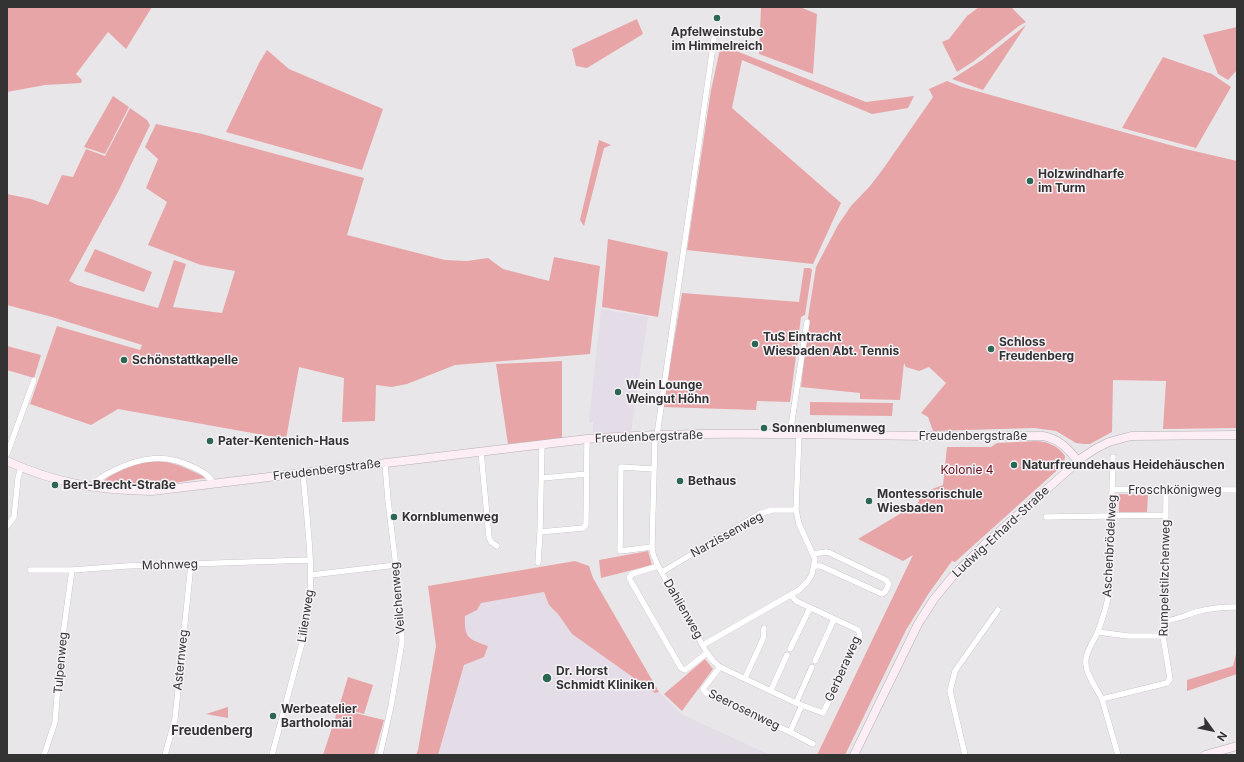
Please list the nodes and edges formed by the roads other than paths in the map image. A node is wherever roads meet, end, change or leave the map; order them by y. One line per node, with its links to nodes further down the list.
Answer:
1 (714, 39): 6 (street, Dahlienweg)
2 (807, 322): 4 (street)
3 (34, 380): 11 (street)
4 (790, 434): 5 (street, Freudenbergstraße); 6 (street, Freudenbergstraße)
5 (798, 434): 14 (street, Freudenbergstraße); 26 (street)
6 (656, 435): 8 (street, Freudenbergstraße); 17 (street, Dahlienweg)
7 (1237, 435): 14 (street, Ludwig-Erhard-Straße)
8 (587, 440): 9 (street, Freudenbergstraße); 19 (street)
9 (542, 445): 10 (street, Freudenbergstraße); 20 (street)
10 (480, 452): 15 (street, Freudenbergstraße); 32 (street)
11 (7, 454)
12 (1113, 457): 23 (street, Aschenbrödelweg)
13 (7, 461): 16 (street, Freudenbergstraße)
14 (1078, 461): 74 (street, Ludwig-Erhard-Straße)
15 (385, 464): 18 (street, Freudenbergstraße); 38 (street, Veilchenweg)
16 (21, 467): 22 (street, Freudenbergstraße); 30 (street)
17 (654, 469): 33 (street, Dahlienweg); 33 (street)
18 (303, 473): 21 (street, Freudenbergstraße); 35 (street, Lilienweg)
19 (587, 474): 20 (street); 31 (street)
20 (542, 478): 31 (street)
21 (214, 484): 22 (street, Freudenbergstraße); 22 (street)
22 (93, 488)
23 (1112, 489): 24 (street, Froschkönigweg); 28 (street, Aschenbrödelweg)
24 (1166, 490): 25 (street, Froschkönigweg); 27 (street, Rumpelstilzchenweg)
25 (1237, 490)
26 (796, 510): 34 (street); 43 (street, Narzissenweg)
27 (1166, 515): 28 (street); 50 (street, Rumpelstilzchenweg)
28 (1112, 516): 29 (street); 52 (street, Aschenbrödelweg)
29 (1046, 517)
30 (7, 526)
31 (540, 532): 37 (street)
32 (497, 546)
33 (652, 547): 39 (street, Dahlienweg)
34 (813, 554): 40 (street); 40 (street)
35 (310, 560): 36 (street, Mohnweg); 44 (street, Lilienweg)
36 (191, 564): 42 (street, Mohnweg); 71 (street, Asternweg)
37 (538, 564)
38 (396, 565): 44 (street); 73 (street, Veilchenweg)
39 (658, 566): 43 (street, Dahlienweg); 56 (street)
40 (814, 566): 45 (street)
41 (30, 570): 42 (street, Mohnweg)
42 (72, 570): 70 (street, Tulpenweg)
43 (662, 572): 54 (street, Dahlienweg)
44 (312, 575): 72 (street, Lilienweg)
45 (791, 595): 47 (street, Gerberaweg); 54 (street)
46 (1237, 607): 50 (street)
47 (810, 608): 49 (street, Gerberaweg); 55 (street)
48 (998, 610): 75 (street)
49 (834, 619): 58 (street); 66 (street, Gerberaweg)
50 (1165, 621): 53 (street, Rumpelstilzchenweg)
51 (764, 628): 61 (street)
52 (1098, 632): 53 (street); 63 (street, Aschenbrödelweg)
53 (1163, 636): 63 (street, Rumpelstilzchenweg)
54 (703, 645): 56 (street, Dahlienweg)
55 (790, 649)
56 (707, 653): 59 (street, Dahlienweg)
57 (787, 655): 62 (street)
58 (815, 661)
59 (720, 667): 61 (street, Dahlienweg); 67 (street, Seerosenweg)
60 (812, 667): 64 (street)
61 (745, 678): 62 (street, Dahlienweg)
62 (771, 690): 64 (street, Dahlienweg)
63 (1102, 699): 76 (street)
64 (796, 703): 65 (street, Dahlienweg)
65 (802, 705): 66 (street, Dahlienweg); 67 (street, Seerosenweg)
66 (823, 713)
67 (790, 732): 68 (street, Seerosenweg)
68 (813, 744)
69 (1237, 746): 77 (street)
70 (44, 755)
71 (165, 755)
72 (272, 755)
73 (380, 755)
74 (854, 755)
75 (965, 755)
76 (1118, 755)
77 (1205, 755)

